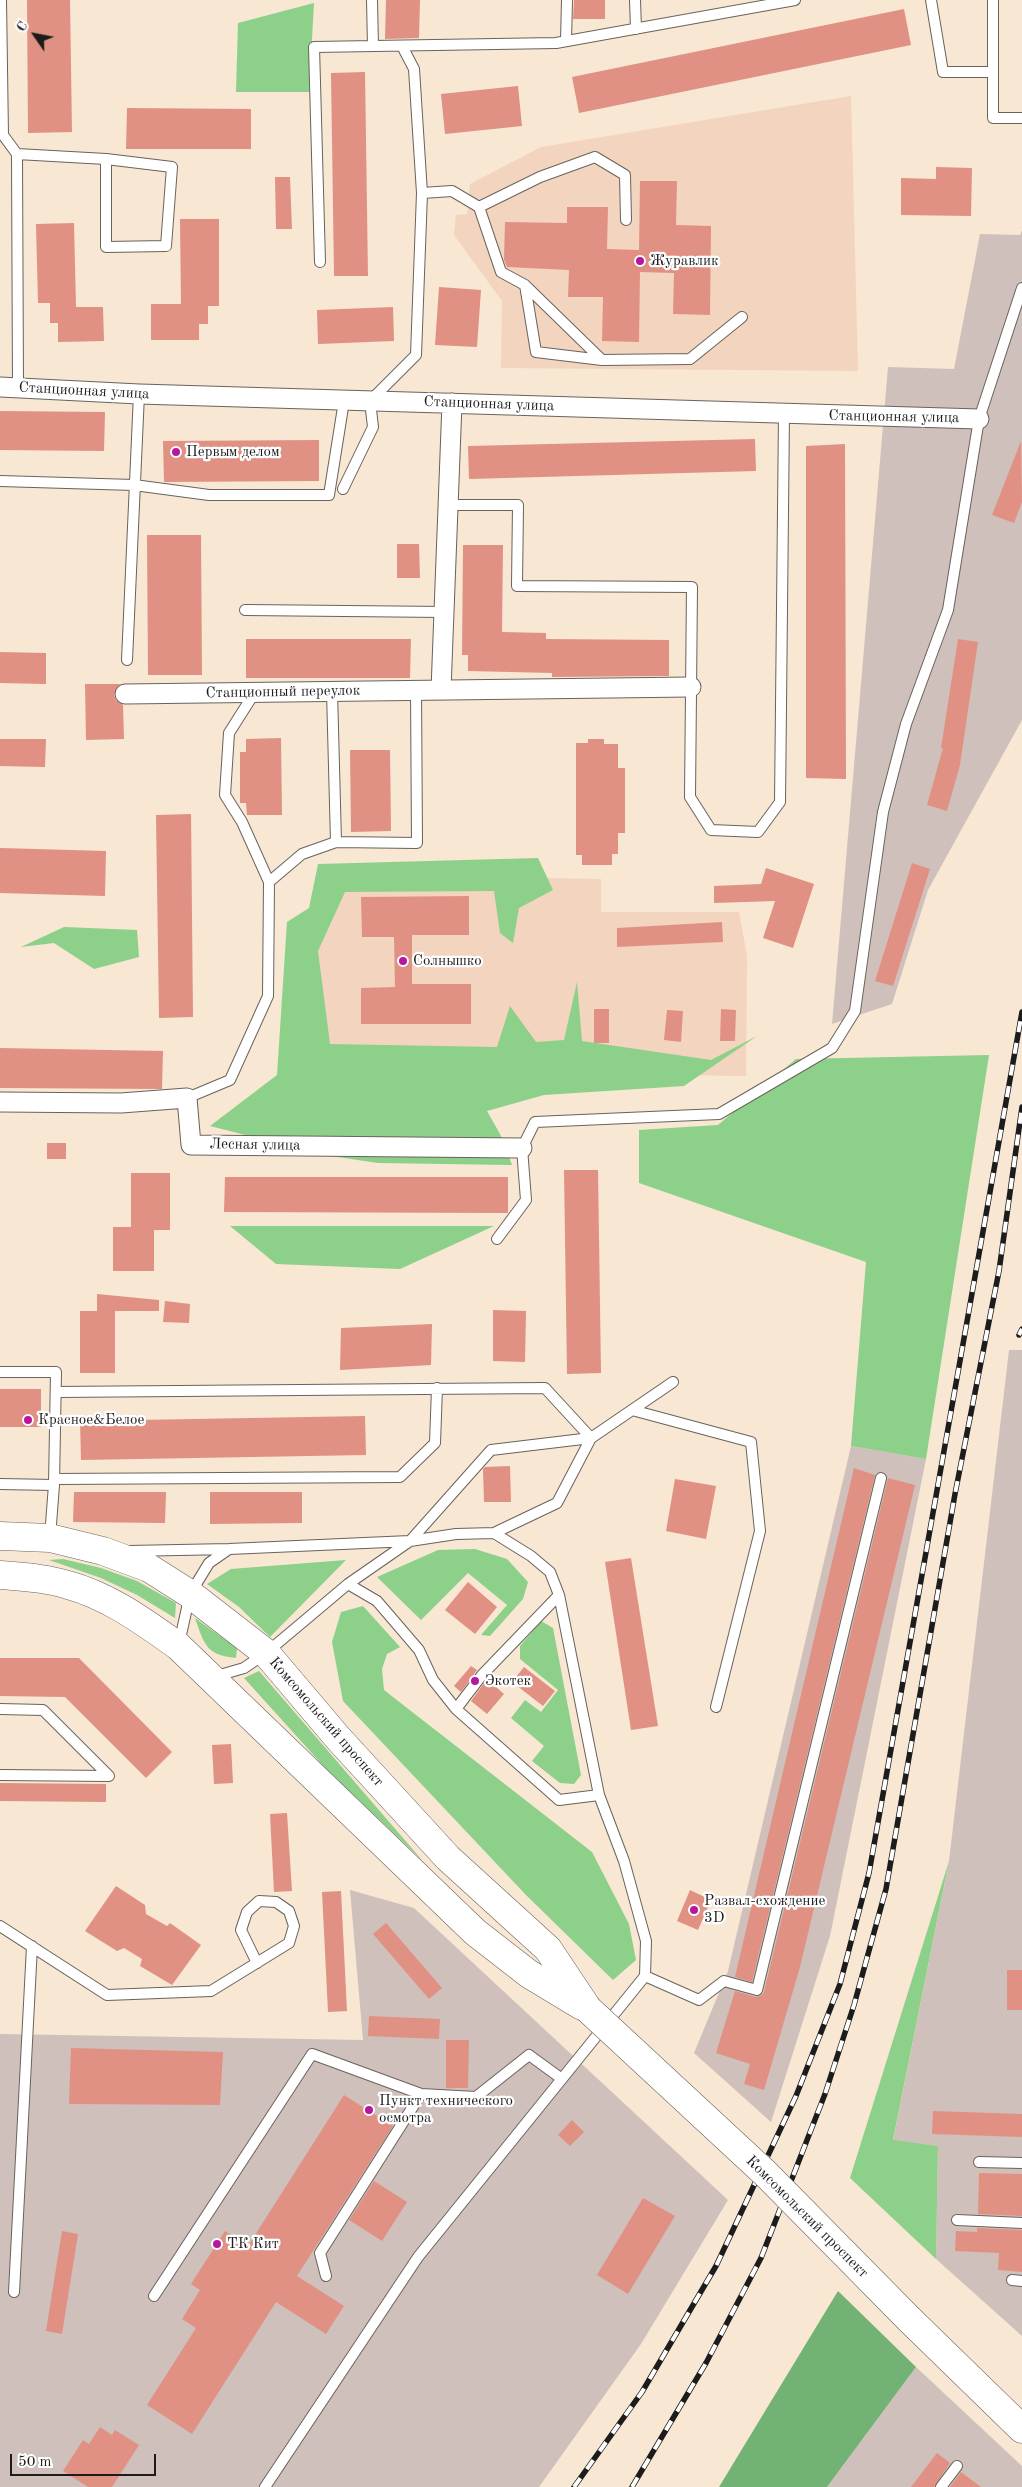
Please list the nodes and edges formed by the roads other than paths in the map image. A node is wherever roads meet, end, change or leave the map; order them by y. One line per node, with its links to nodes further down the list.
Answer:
1 (1, 0): 14 (lane)
2 (372, 0): 10 (lane)
3 (567, 0): 9 (lane)
4 (635, 0): 8 (lane)
5 (795, 0): 8 (lane)
6 (931, 0): 12 (lane)
7 (993, 0): 12 (lane)
8 (636, 28): 9 (lane)
9 (566, 41): 11 (lane)
10 (373, 46): 11 (lane); 19 (lane)
11 (402, 46): 16 (lane)
12 (993, 72): 13 (lane)
13 (1022, 118)
14 (17, 154): 15 (lane); 24 (lane)
15 (106, 159): 15 (lane)
16 (422, 192): 17 (lane); 27 (lane)
17 (479, 207): 18 (lane); 20 (lane)
18 (626, 220)
19 (320, 262)
20 (525, 285): 23 (lane); 23 (lane)
21 (1022, 288): 30 (lane)
22 (742, 317): 23 (lane)
23 (602, 360)
24 (9, 387): 25 (street, Станционная улица)
25 (139, 394): 26 (street, Станционная улица); 32 (lane)
26 (344, 400): 27 (street, Станционная улица); 32 (lane)
27 (370, 401): 28 (street, Станционная улица); 33 (lane)
28 (452, 403): 29 (street, Станционная улица); 34 (street)
29 (784, 414): 30 (street, Станционная улица); 38 (lane)
30 (978, 419): 48 (lane)
31 (0, 481): 32 (lane)
32 (134, 485): 37 (lane)
33 (343, 489)
34 (448, 505): 36 (street); 38 (lane)
35 (245, 610): 36 (lane)
36 (444, 612): 40 (street)
37 (127, 660)
38 (691, 687): 40 (street, Станционный переулок)
39 (416, 690): 40 (street, Станционный переулок); 42 (street, Станционный переулок); 44 (lane)
40 (441, 690)
41 (255, 692): 42 (street, Станционный переулок); 43 (street, Станционный переулок); 45 (lane)
42 (332, 692): 44 (lane)
43 (124, 694)
44 (336, 842): 45 (lane)
45 (269, 882): 46 (lane)
46 (187, 1098): 47 (street); 48 (street, Лесная улица)
47 (0, 1102)
48 (522, 1148): 49 (lane)
49 (497, 1238)
50 (0, 1372): 53 (lane)
51 (672, 1382): 54 (lane)
52 (436, 1388): 53 (lane); 55 (lane); 57 (lane)
53 (56, 1392): 57 (lane)
54 (632, 1410): 55 (lane); 72 (lane)
55 (592, 1438): 59 (lane); 62 (lane)
56 (881, 1478): 80 (lane)
57 (54, 1482): 58 (lane); 61 (lane)
58 (0, 1484)
59 (494, 1533): 62 (lane); 68 (lane)
60 (0, 1536): 61 (main road, Комсомольский проспект)
61 (50, 1538): 64 (main road, Комсомольский проспект)
62 (410, 1541): 63 (lane); 66 (lane)
63 (229, 1549): 64 (lane); 67 (lane)
64 (103, 1551): 67 (main road, Комсомольский проспект)
65 (0, 1575): 69 (main road, Комсомольский проспект)
66 (348, 1584): 70 (lane); 74 (lane)
67 (190, 1594): 69 (lane); 70 (main road, Комсомольский проспект)
68 (559, 1595): 74 (lane); 76 (lane)
69 (178, 1646): 71 (main road, Комсомольский проспект)
70 (266, 1653): 71 (lane); 81 (main road, Комсомольский проспект)
71 (212, 1677): 81 (main road, Комсомольский проспект)
72 (716, 1707)
73 (0, 1709): 75 (lane)
74 (456, 1709): 76 (lane)
75 (0, 1775)
76 (599, 1795): 80 (lane)
77 (0, 1926): 78 (lane)
78 (32, 1946): 79 (lane); 89 (lane)
79 (257, 1963): 79 (lane)
80 (645, 1976): 82 (lane)
81 (588, 2009): 91 (main road, Комсомольский проспект, bridge)
82 (562, 2079): 83 (lane); 93 (lane)
83 (421, 2094): 88 (lane); 90 (lane)
84 (979, 2162): 85 (lane)
85 (1022, 2163)
86 (957, 2220): 87 (lane)
87 (1022, 2223)
88 (326, 2276)
89 (14, 2292)
90 (154, 2296)
91 (1022, 2429)
92 (957, 2466): 94 (lane)
93 (265, 2487)
94 (941, 2487)

